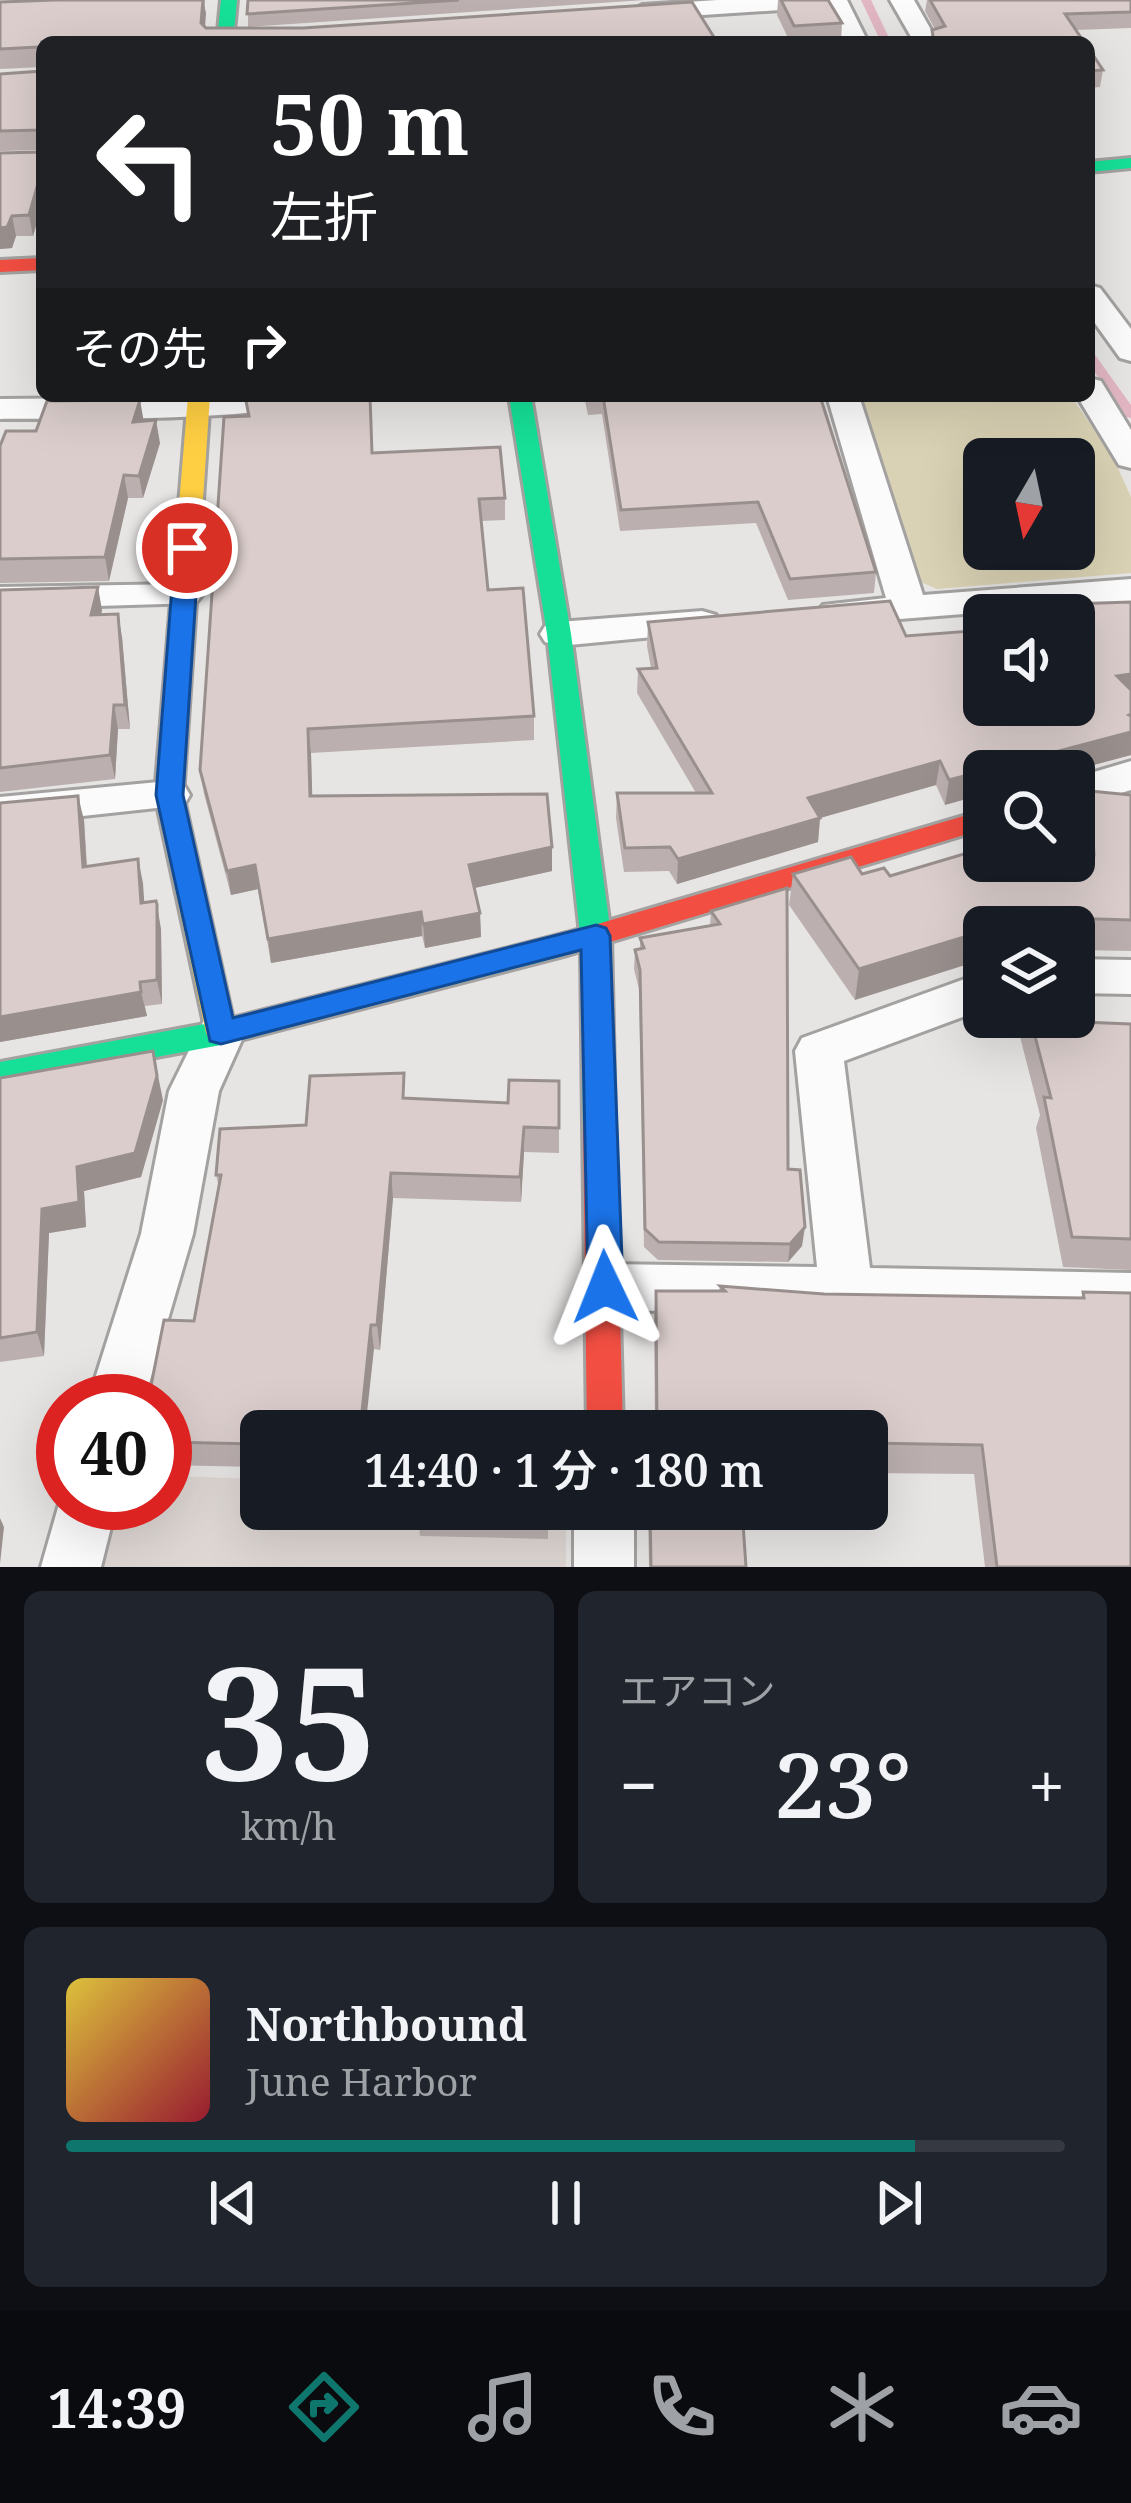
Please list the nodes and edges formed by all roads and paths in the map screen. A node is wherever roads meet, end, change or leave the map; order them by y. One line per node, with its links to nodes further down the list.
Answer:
1 (826, 0): 5 (street)
2 (835, 0): 7 (street)
3 (902, 0): 8 (street)
4 (222, 1): 6 (street)
5 (618, 14)
6 (232, 36)
7 (853, 36)
8 (923, 36)
9 (1131, 163): 10 (street)
10 (1095, 166)
11 (36, 264): 12 (street)
12 (0, 266)
13 (1095, 302): 14 (street)
14 (1131, 351)
15 (1095, 398): 20 (street)
16 (198, 402): 19 (street); 22 (street)
17 (521, 402): 27 (street)
18 (845, 402): 24 (street)
19 (0, 409)
20 (1131, 458)
21 (1131, 590): 24 (street)
22 (183, 596): 23 (street); 30 (street)
23 (0, 598)
24 (908, 607): 25 (street)
25 (792, 616)
26 (746, 620): 27 (street)
27 (560, 634): 33 (street)
28 (1131, 776): 29 (street)
29 (1095, 787)
30 (170, 795): 31 (street); 37 (street)
31 (0, 811)
32 (963, 826): 33 (street)
33 (596, 936): 37 (street); 39 (street)
34 (1095, 976): 35 (street)
35 (1131, 976)
36 (963, 998): 40 (street)
37 (221, 1033): 38 (street); 42 (street)
38 (0, 1074)
39 (605, 1287): 40 (street); 43 (street)
40 (846, 1292): 41 (street)
41 (1131, 1296)
42 (124, 1374)
43 (605, 1410)
44 (80, 1530): 46 (street)
45 (604, 1530): 47 (street)
46 (71, 1567)
47 (604, 1567)

